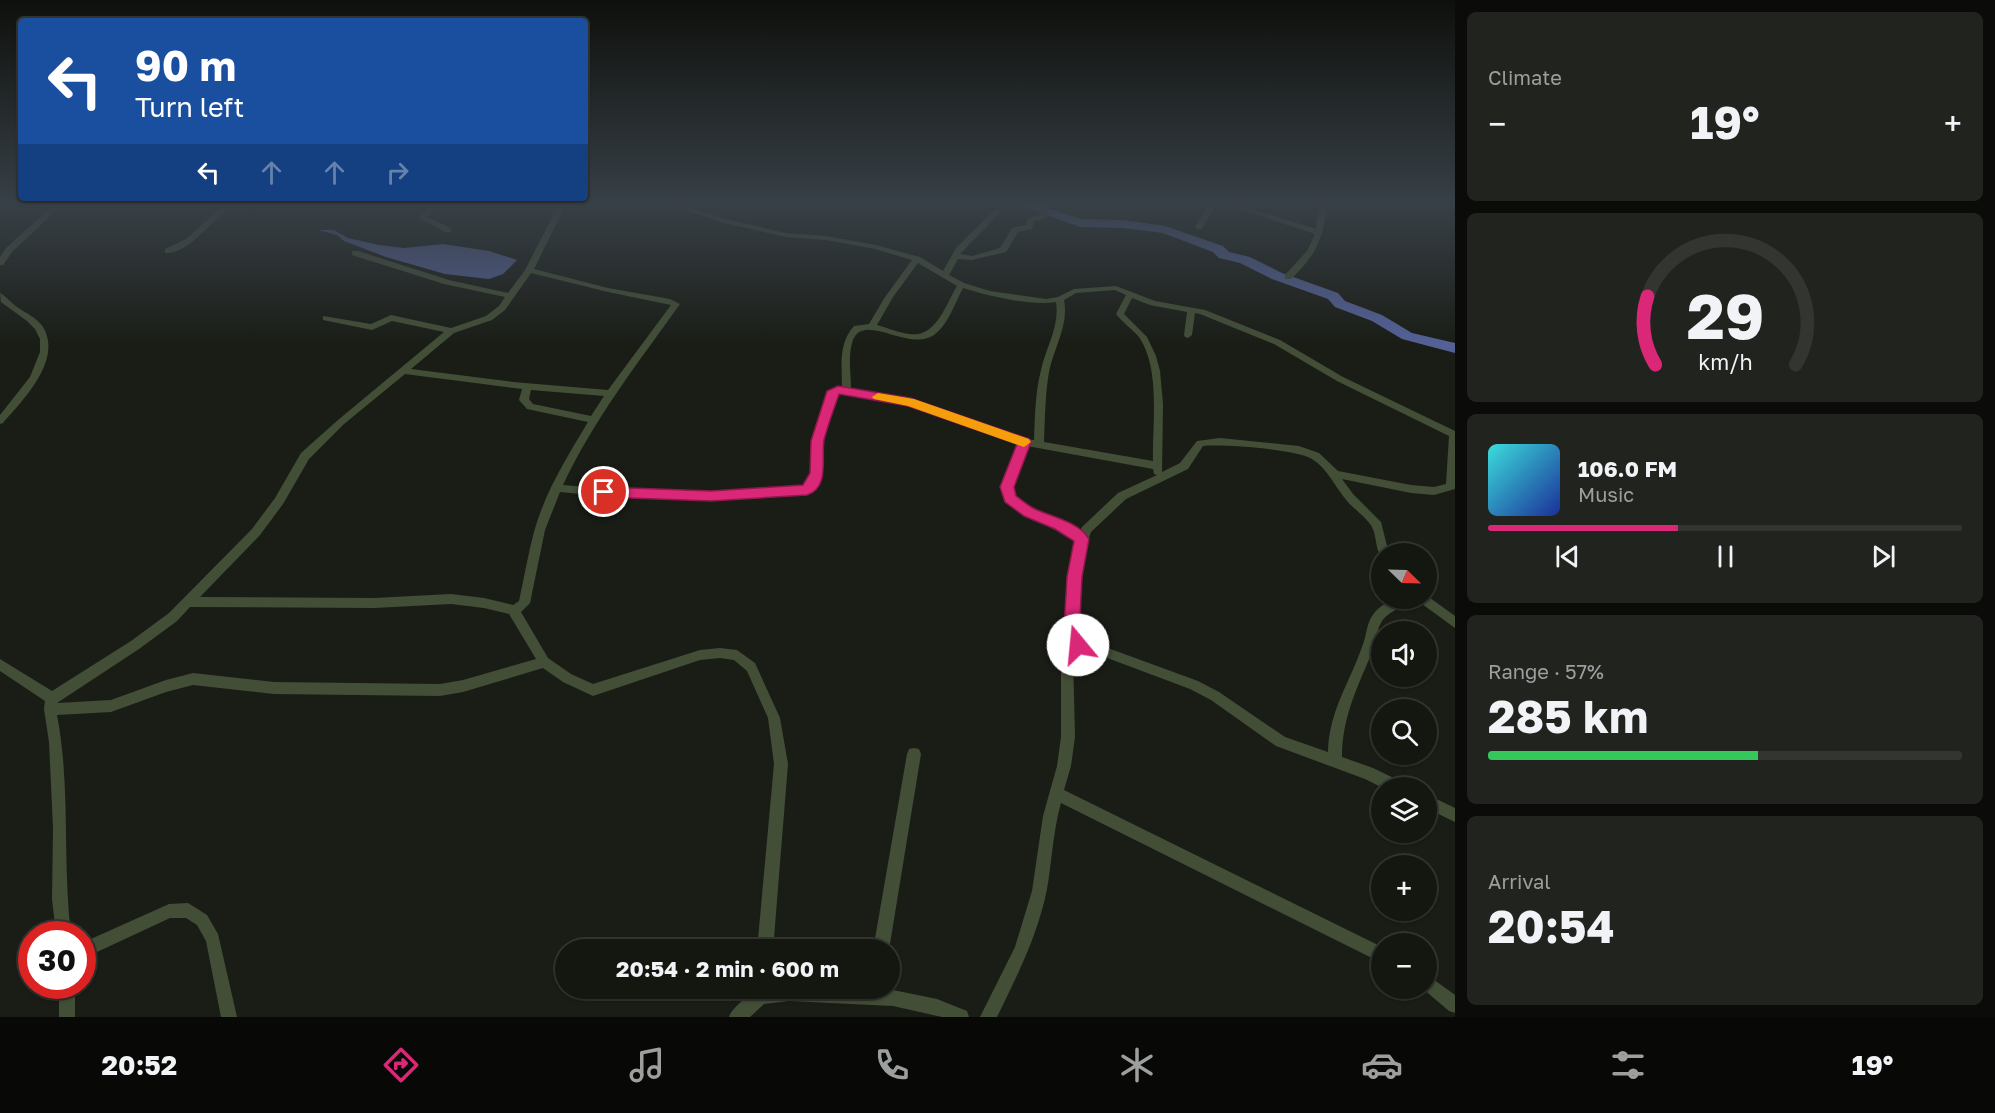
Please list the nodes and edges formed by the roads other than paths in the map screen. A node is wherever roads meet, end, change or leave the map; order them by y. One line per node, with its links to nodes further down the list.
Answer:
1 (10, 249): 12 (street)
2 (171, 249): 8 (street)
3 (540, 249): 13 (street)
4 (879, 249): 11 (street)
5 (961, 249): 10 (street)
6 (1003, 249): 10 (street)
7 (1312, 249): 15 (street)
8 (168, 251)
9 (355, 253): 19 (street)
10 (956, 256): 14 (street)
11 (917, 260): 14 (street); 23 (street)
12 (0, 263)
13 (529, 270): 19 (street); 29 (street)
14 (945, 275): 16 (street)
15 (1288, 277)
16 (961, 285): 20 (street); 23 (street)
17 (1130, 294): 20 (street); 21 (street); 36 (street)
18 (0, 295): 31 (street)
19 (510, 296): 24 (street)
20 (1060, 299): 34 (street)
21 (1191, 311): 25 (street); 32 (street)
22 (326, 318): 24 (street)
23 (872, 326): 28 (street)
24 (451, 331): 26 (street)
25 (1188, 335)
26 (405, 371): 27 (street); 40 (street)
27 (527, 386): 29 (street); 30 (street)
28 (846, 391): 33 (street); 37 (street)
29 (610, 393): 30 (street)
30 (594, 420): 37 (street)
31 (0, 421)
32 (1454, 435): 35 (street)
33 (1024, 442): 34 (street); 38 (street)
34 (1040, 446): 36 (street)
35 (1331, 471): 36 (street); 39 (street)
36 (1158, 472): 38 (street)
37 (556, 488): 43 (street)
38 (1082, 539): 45 (street)
39 (1381, 543)
40 (189, 602): 43 (street); 48 (street)
41 (1391, 609): 50 (street)
42 (1437, 609): 44 (street)
43 (513, 610): 46 (street)
44 (1455, 623)
45 (1071, 646): 50 (street); 52 (street)
46 (543, 662): 48 (street); 56 (street)
47 (0, 664): 48 (street)
48 (51, 704): 55 (street)
49 (914, 754): 57 (street)
50 (1335, 761): 51 (street)
51 (1373, 777)
52 (1057, 794): 59 (street); 69 (street)
53 (1437, 806): 54 (street)
54 (1455, 815)
55 (62, 921)
56 (766, 939)
57 (883, 939)
58 (96, 945): 66 (street)
59 (1371, 950)
60 (1437, 991): 64 (street)
61 (900, 996): 68 (street)
62 (67, 999): 65 (street)
63 (755, 999): 67 (street)
64 (1455, 1005)
65 (66, 1017)
66 (229, 1017)
67 (737, 1017)
68 (961, 1017)
69 (988, 1017)

